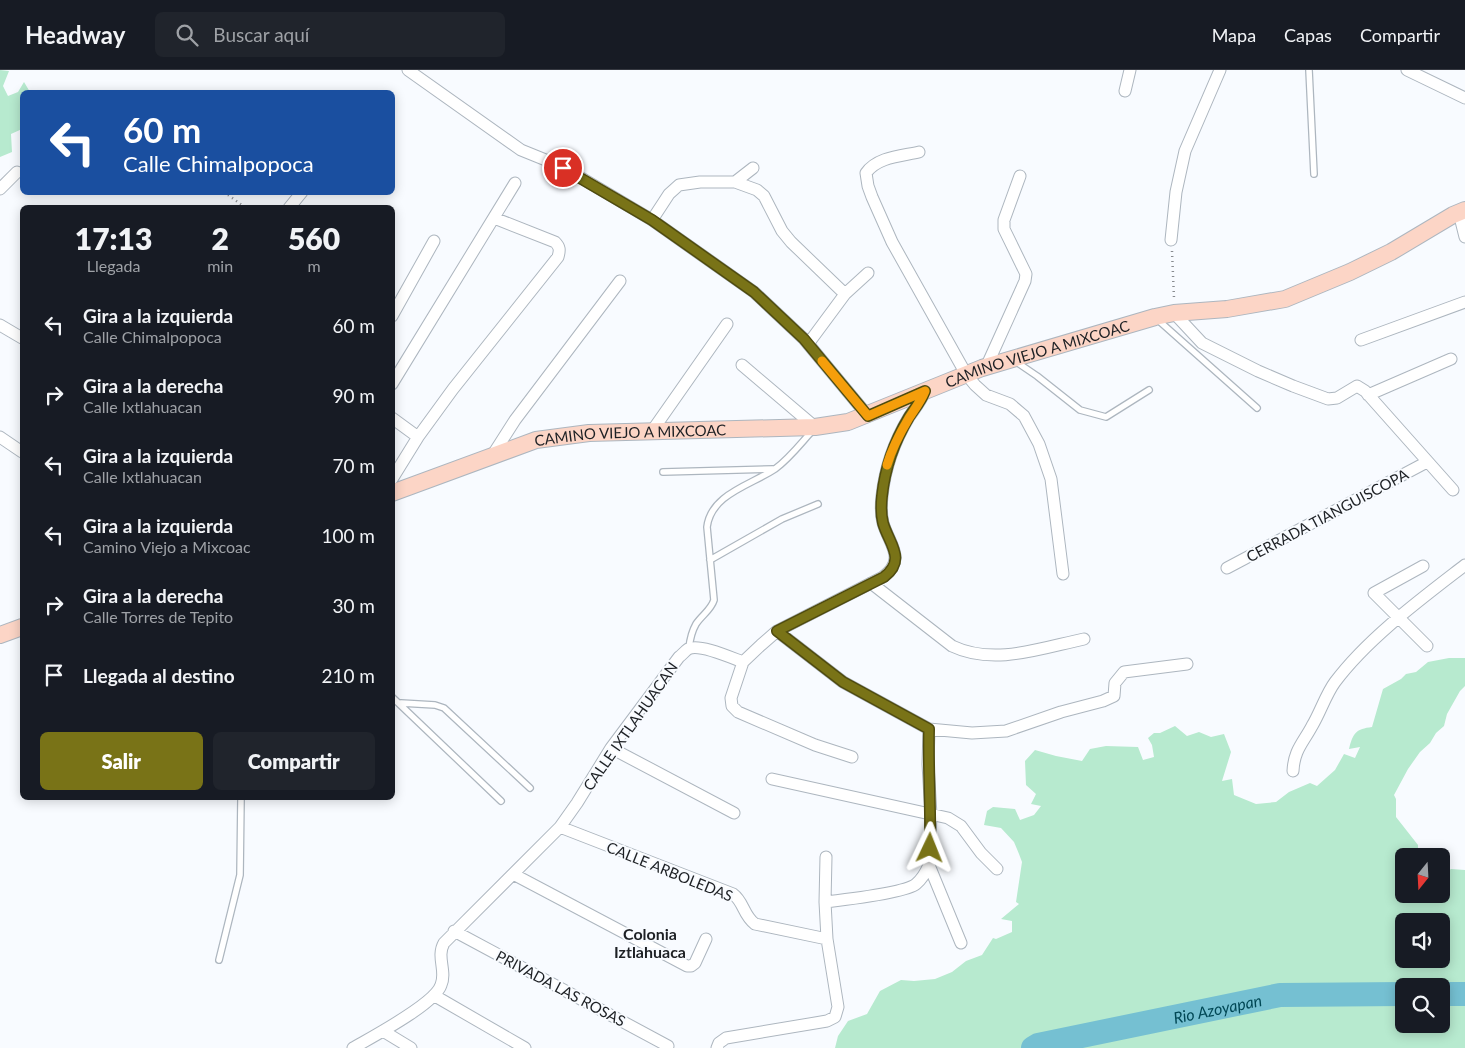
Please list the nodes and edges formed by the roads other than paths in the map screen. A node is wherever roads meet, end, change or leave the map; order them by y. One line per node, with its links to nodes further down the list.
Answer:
1 (408, 70): 20 (street)
2 (1130, 70): 6 (street)
3 (1220, 70): 22 (street)
4 (1309, 70): 11 (lane)
5 (1407, 70): 7 (street)
6 (1126, 91)
7 (1465, 98)
8 (918, 152): 40 (street)
9 (753, 168): 13 (street)
10 (17, 172): 15 (street)
11 (1314, 174)
12 (1020, 176): 39 (street)
13 (735, 182): 20 (street); 26 (street)
14 (515, 183): 19 (street)
15 (0, 189)
16 (300, 195): 17 (street)
17 (291, 205)
18 (1462, 212): 21 (street); 29 (main road, CAMINO VIEJO A MIXCOAC)
19 (494, 218): 41 (street); 51 (street)
20 (652, 220): 35 (street)
21 (1465, 237)
22 (1171, 240)
23 (434, 242): 28 (street)
24 (868, 273): 26 (street)
25 (620, 281): 53 (street)
26 (845, 294): 35 (street)
27 (1465, 302): 34 (street)
28 (395, 311)
29 (1174, 313): 30 (main road, CAMINO VIEJO A MIXCOAC); 44 (street)
30 (1155, 317): 36 (main road, CAMINO VIEJO A MIXCOAC); 45 (lane)
31 (0, 324): 33 (street)
32 (727, 324): 49 (street)
33 (20, 337)
34 (1360, 340)
35 (808, 344): 46 (street)
36 (1011, 359): 39 (main road, CAMINO VIEJO A MIXCOAC); 42 (lane)
37 (1451, 360): 44 (street)
38 (742, 365): 48 (street)
39 (982, 368): 40 (main road, CAMINO VIEJO A MIXCOAC)
40 (966, 374): 43 (main road, CAMINO VIEJO A MIXCOAC); 65 (street)
41 (395, 379)
42 (1149, 390)
43 (925, 391): 46 (main road, CAMINO VIEJO A MIXCOAC); 66 (street)
44 (1368, 395): 54 (street, CERRADA TIANGUISCOPA)
45 (1257, 408)
46 (868, 416): 48 (main road, CAMINO VIEJO A MIXCOAC)
47 (395, 420): 51 (street)
48 (815, 427): 49 (main road, CAMINO VIEJO A MIXCOAC); 55 (lane)
49 (652, 430): 53 (main road, CAMINO VIEJO A MIXCOAC)
50 (0, 437): 52 (street)
51 (418, 437): 57 (street)
52 (20, 451)
53 (492, 456): 59 (main road, CAMINO VIEJO A MIXCOAC)
54 (1427, 462): 58 (street, CERRADA TIANGUISCOPA); 64 (street, CERRADA TIANGUISCOPA)
55 (775, 469): 56 (lane); 61 (lane)
56 (664, 472)
57 (395, 474)
58 (1453, 490)
59 (395, 492)
60 (818, 504): 61 (lane)
61 (710, 560): 73 (lane)
62 (1465, 565): 67 (street)
63 (1423, 566): 67 (street)
64 (1227, 568)
65 (1063, 574)
66 (871, 583): 69 (street); 71 (street)
67 (1399, 618): 72 (street); 81 (street)
68 (20, 628): 70 (main road)
69 (777, 631): 74 (street); 78 (street)
70 (0, 635)
71 (1084, 639)
72 (1427, 646)
73 (689, 648): 74 (street, CALLE IXTLAHUACAN); 79 (street, CALLE IXTLAHUACAN)
74 (743, 662): 80 (street)
75 (1187, 664): 78 (street)
76 (395, 699): 77 (lane)
77 (401, 704): 83 (lane); 85 (lane)
78 (929, 729): 87 (street)
79 (611, 748): 86 (street); 88 (street, CALLE IXTLAHUACAN)
80 (852, 757)
81 (1293, 770)
82 (772, 779): 87 (street)
83 (530, 788)
84 (241, 800): 98 (lane)
85 (500, 801)
86 (734, 813)
87 (930, 815): 90 (street); 91 (street)
88 (560, 827): 92 (street, CALLE IXTLAHUACAN); 96 (street, CALLE ARBOLEDAS)
89 (826, 857): 93 (street)
90 (929, 865): 93 (street); 97 (street)
91 (996, 869)
92 (513, 874): 94 (street, CALLE IXTLAHUACAN); 95 (street)
93 (825, 902): 96 (street)
94 (454, 931): 99 (street, CALLE IXTLAHUACAN); 101 (street, PRIVADA LAS ROSAS)
95 (706, 939)
96 (827, 939): 105 (street)
97 (961, 943)
98 (219, 960)
99 (435, 996): 100 (street); 104 (street)
100 (383, 1031): 102 (street); 103 (street)
101 (668, 1046)
102 (353, 1048)
103 (411, 1048)
104 (525, 1048)
105 (717, 1048)

